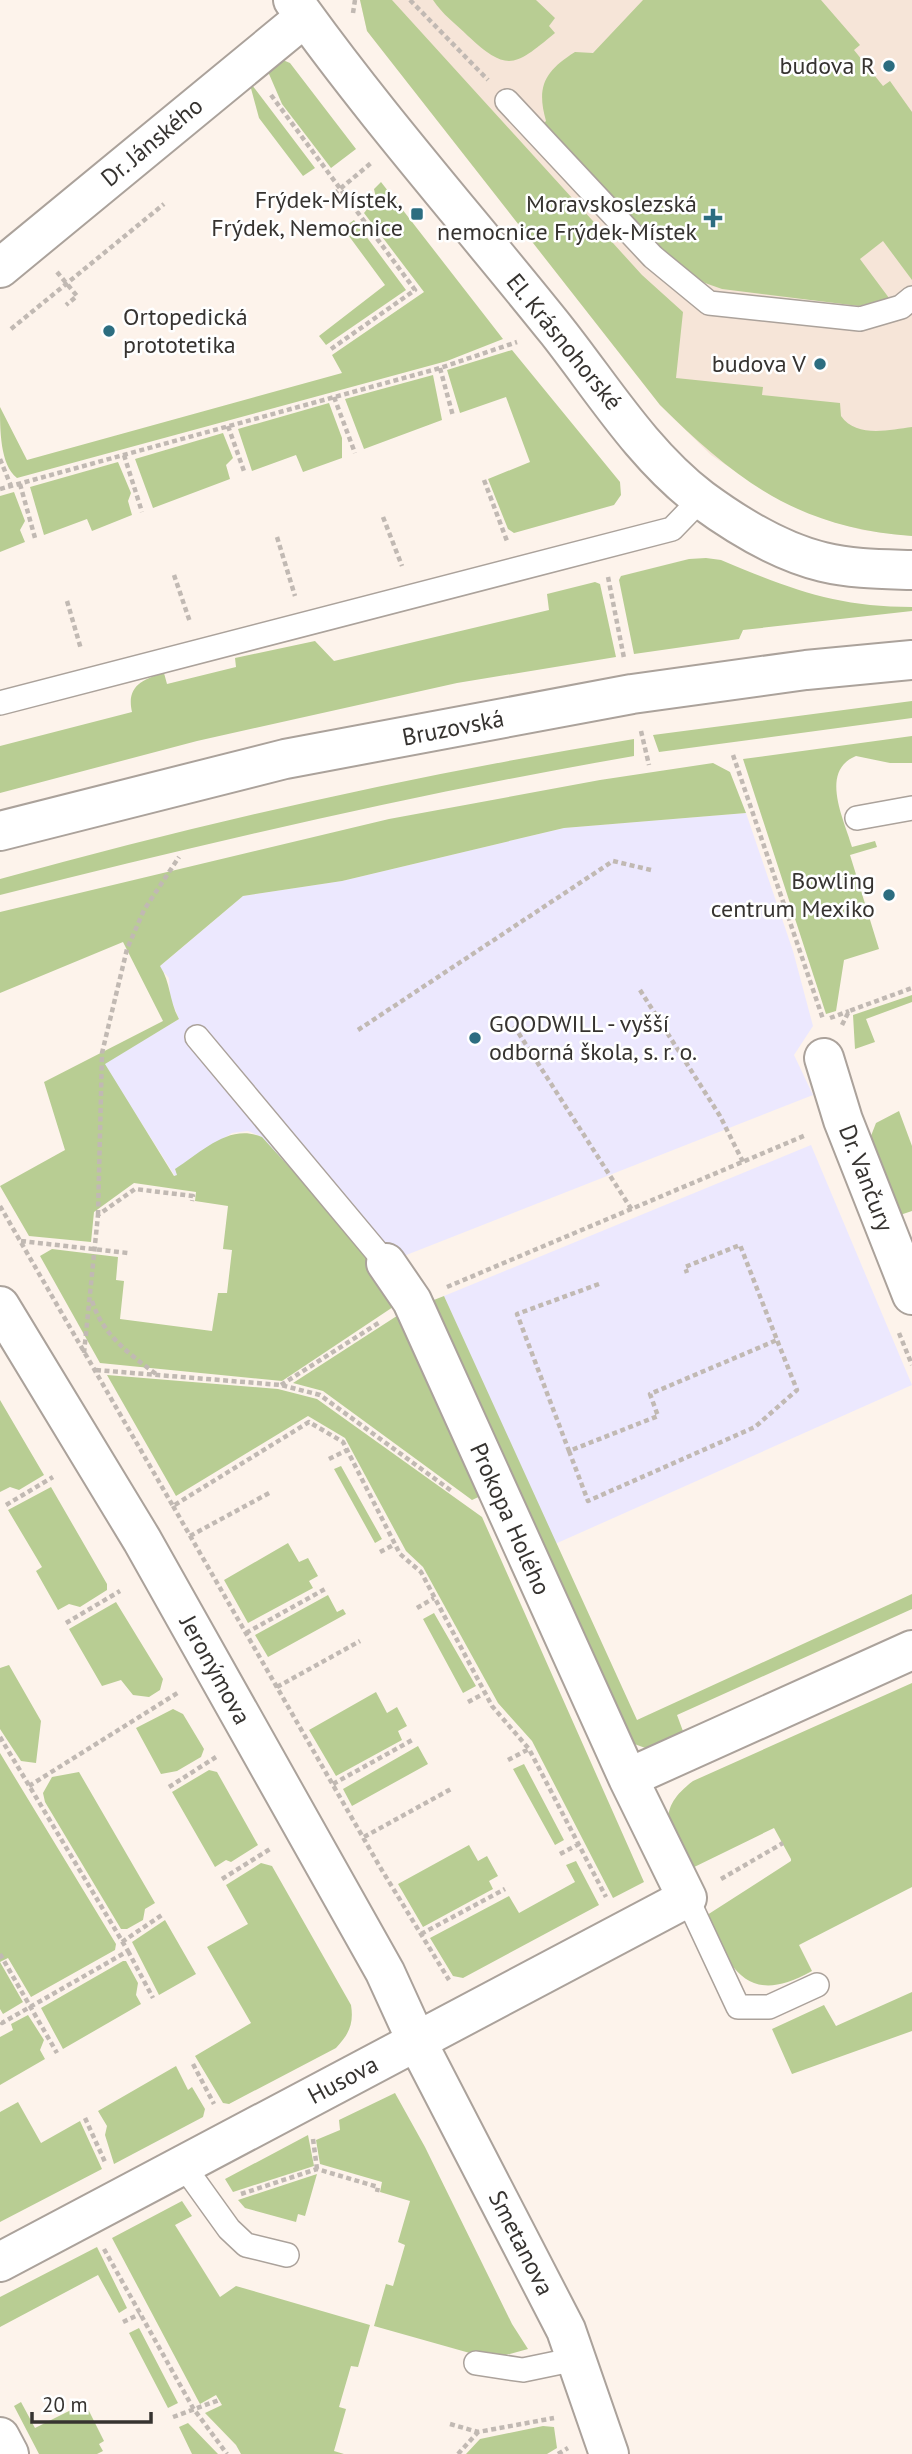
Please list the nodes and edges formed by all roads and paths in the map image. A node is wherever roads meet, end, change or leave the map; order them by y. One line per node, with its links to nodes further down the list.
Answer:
1 (410, 0): 4 (path)
2 (299, 8): 3 (street, Dr. Jánského); 26 (street, El. Krásnohorské)
3 (247, 64): 6 (path); 9 (street, Dr. Jánského)
4 (508, 101): 10 (lane)
5 (369, 164): 6 (path)
6 (340, 189): 7 (path); 13 (path)
7 (334, 194)
8 (164, 204): 11 (path)
9 (0, 268)
10 (912, 298)
11 (11, 329)
12 (510, 331): 14 (path)
13 (331, 349)
14 (440, 368): 15 (path); 16 (path)
15 (334, 397): 17 (path); 18 (path)
16 (453, 416)
17 (228, 426): 19 (path); 21 (path)
18 (355, 453)
19 (124, 455): 23 (path); 27 (path)
20 (0, 459): 24 (path)
21 (245, 474)
22 (484, 480): 32 (path)
23 (20, 484): 24 (path); 30 (path)
24 (11, 486): 25 (path)
25 (0, 489)
26 (701, 499): 36 (street, El. Krásnohorské); 50 (lane)
27 (142, 512)
28 (383, 517): 35 (path)
29 (276, 537): 40 (path)
30 (35, 538)
31 (520, 540): 32 (path)
32 (508, 543): 33 (path)
33 (495, 546)
34 (416, 566): 35 (path)
35 (403, 569): 37 (path)
36 (912, 570)
37 (389, 572)
38 (174, 575): 44 (path)
39 (309, 593): 40 (path)
40 (295, 596): 41 (path)
41 (282, 599)
42 (67, 601): 47 (path)
43 (203, 619): 44 (path)
44 (190, 622): 45 (path)
45 (178, 625)
46 (93, 646): 47 (path)
47 (81, 649): 48 (path)
48 (67, 653)
49 (912, 660): 54 (street, Bruzovská)
50 (0, 703)
51 (733, 754): 59 (path)
52 (912, 807): 53 (lane)
53 (857, 818)
54 (0, 831)
55 (179, 857): 69 (path)
56 (651, 870): 61 (path)
57 (912, 988): 59 (path)
58 (640, 990): 65 (path)
59 (849, 1010): 63 (path)
60 (514, 1026): 68 (path)
61 (358, 1030)
62 (197, 1037): 73 (lane)
63 (824, 1058): 64 (street, Dr. Vančury)
64 (843, 1120): 65 (path); 76 (street, Dr. Vančury)
65 (744, 1164): 68 (path)
66 (192, 1201): 69 (path)
67 (0, 1206): 70 (path)
68 (632, 1210): 78 (path)
69 (98, 1215): 71 (path)
70 (20, 1241): 71 (path); 81 (path)
71 (95, 1249): 72 (path); 77 (path)
72 (128, 1252)
73 (386, 1263): 78 (street, Prokopa Holého)
74 (687, 1273): 80 (path)
75 (599, 1284): 86 (path)
76 (912, 1296)
77 (91, 1300): 81 (path); 83 (path)
78 (412, 1301): 84 (path); 90 (street, Prokopa Holého)
79 (0, 1306): 137 (street, Jeronýmova)
80 (777, 1340): 86 (path); 86 (path)
81 (84, 1353): 82 (path)
82 (95, 1370): 83 (path); 92 (path)
83 (157, 1374): 84 (path)
84 (281, 1385): 90 (path)
85 (347, 1450): 87 (path); 92 (path); 94 (path)
86 (569, 1451)
87 (329, 1459)
88 (54, 1477): 91 (path)
89 (271, 1492): 93 (path)
90 (501, 1502): 113 (street, Prokopa Holého)
91 (6, 1505)
92 (173, 1506): 93 (path)
93 (190, 1536): 101 (path)
94 (395, 1544): 95 (path); 98 (path)
95 (380, 1552)
96 (325, 1589): 101 (path)
97 (120, 1591): 100 (path)
98 (434, 1598): 99 (path); 106 (path)
99 (417, 1608)
100 (66, 1623)
101 (246, 1633): 104 (path)
102 (360, 1641): 104 (path)
103 (912, 1650): 113 (street)
104 (277, 1687): 114 (path)
105 (178, 1692): 115 (path)
106 (485, 1693): 107 (path); 110 (path)
107 (468, 1702)
108 (0, 1737): 115 (path)
109 (414, 1739): 114 (path)
110 (529, 1749): 112 (path); 120 (path)
111 (216, 1756): 116 (path)
112 (508, 1760)
113 (628, 1778): 126 (street, Prokopa Holého)
114 (333, 1784): 118 (path)
115 (29, 1786): 129 (path)
116 (169, 1787)
117 (451, 1789): 118 (path)
118 (364, 1837): 128 (path)
119 (783, 1843): 126 (path)
120 (579, 1844): 122 (path); 125 (path)
121 (270, 1849): 123 (path)
122 (560, 1854)
123 (222, 1879)
124 (505, 1889): 128 (path)
125 (604, 1892)
126 (687, 1898): 133 (lane); 137 (street, Husova)
127 (162, 1915): 129 (path)
128 (421, 1934): 132 (path)
129 (122, 1942): 130 (path)
130 (128, 1951): 134 (path); 135 (path)
131 (0, 1954): 135 (path)
132 (452, 1984)
133 (817, 1985)
134 (153, 1998)
135 (32, 2006): 136 (path); 138 (path)
136 (1, 2024)
137 (416, 2040): 144 (street, Husova); 153 (street, Smetanova)
138 (57, 2053)
139 (193, 2064): 140 (path)
140 (216, 2107)
141 (85, 2118): 143 (path)
142 (313, 2136): 145 (path)
143 (106, 2164)
144 (183, 2165): 148 (street, Husova); 149 (lane)
145 (317, 2169): 146 (path); 147 (path)
146 (377, 2192)
147 (230, 2198)
148 (87, 2218): 150 (street, Husova); 151 (path)
149 (287, 2255)
150 (0, 2262)
151 (140, 2314): 152 (path); 156 (path)
152 (123, 2322)
153 (576, 2360): 154 (lane); 167 (street, Smetanova)
154 (476, 2363)
155 (219, 2400): 156 (path)
156 (193, 2408): 157 (path); 164 (path)
157 (173, 2417)
158 (450, 2424): 160 (path)
159 (562, 2427): 160 (path)
160 (478, 2432): 165 (path)
161 (0, 2437): 163 (street)
162 (565, 2437): 166 (path)
163 (9, 2454)
164 (227, 2454)
165 (458, 2454)
166 (558, 2454)
167 (609, 2454)

